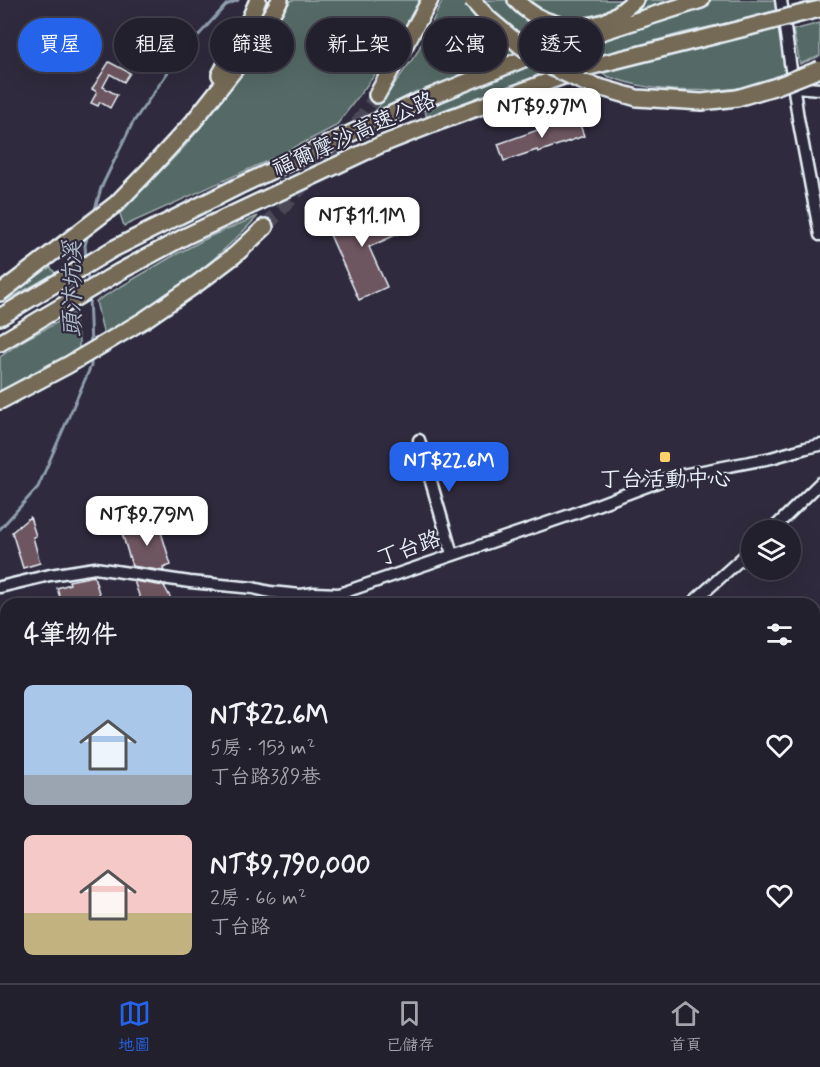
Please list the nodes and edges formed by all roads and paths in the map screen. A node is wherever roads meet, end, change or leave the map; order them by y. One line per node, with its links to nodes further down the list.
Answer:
1 (258, 0): 14 (highway)
2 (280, 0): 14 (highway)
3 (430, 0): 13 (highway)
4 (472, 0): 10 (highway, bridge)
5 (516, 0): 6 (highway)
6 (635, 0)
7 (701, 0): 18 (highway, 福爾摩沙高速公路)
8 (781, 0): 11 (street)
9 (813, 11): 19 (highway, 福爾摩沙高速公路, bridge)
10 (820, 69)
11 (794, 87): 12 (street); 16 (street)
12 (820, 89)
13 (377, 95)
14 (193, 122): 17 (highway)
15 (265, 227): 20 (highway)
16 (820, 235)
17 (0, 293)
18 (0, 317)
19 (0, 343)
20 (0, 401)
21 (418, 440): 25 (street)
22 (820, 446): 25 (street, 丁台路)
23 (820, 483): 24 (street)
24 (782, 520)
25 (452, 554): 27 (street, 丁台路)
26 (741, 559): 28 (street)
27 (0, 587)
28 (698, 598)

